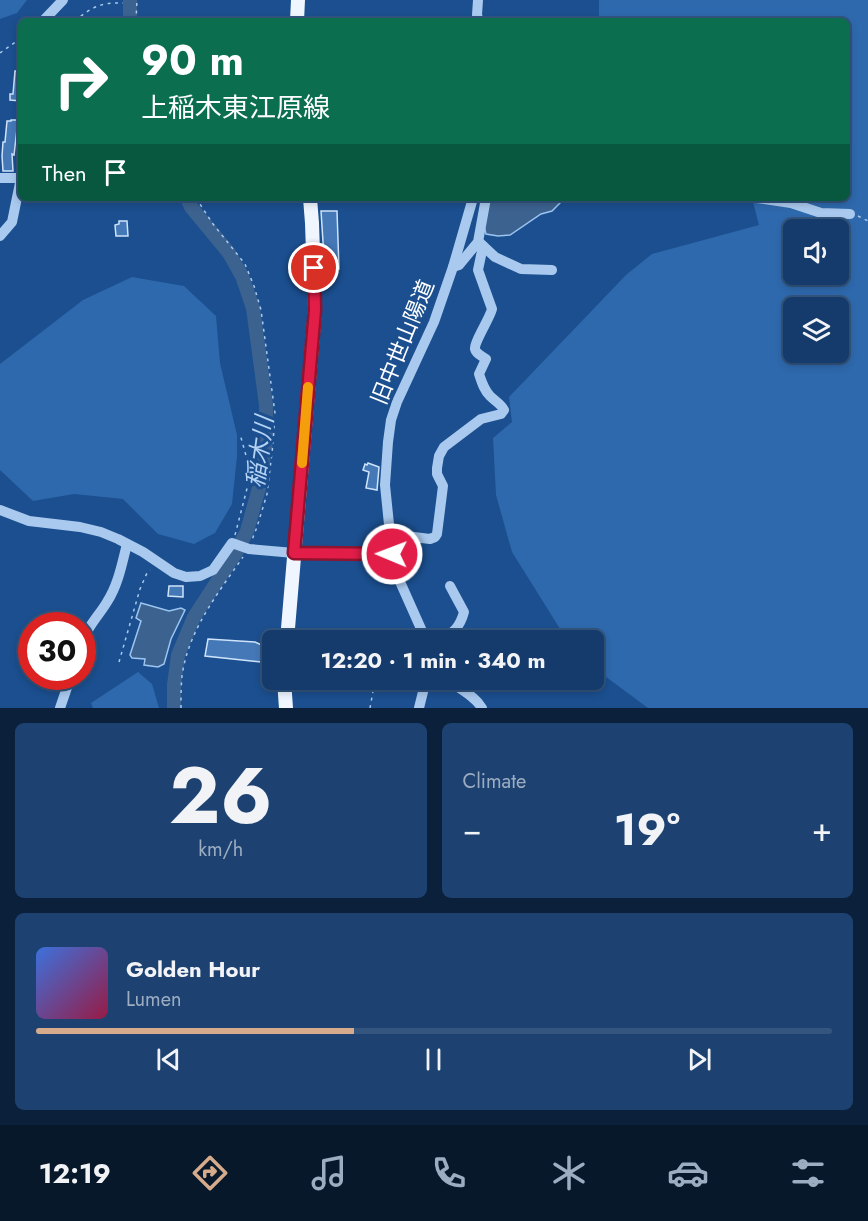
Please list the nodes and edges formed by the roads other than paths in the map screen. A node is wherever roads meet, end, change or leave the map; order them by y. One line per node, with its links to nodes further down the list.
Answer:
1 (63, 0): 5 (street)
2 (298, 0): 6 (main road)
3 (478, 0): 7 (street)
4 (487, 0): 7 (street)
5 (46, 18)
6 (297, 18)
7 (478, 18)
8 (0, 178): 9 (street)
9 (18, 178)
10 (18, 193): 18 (street)
11 (310, 201): 25 (main road)
12 (471, 201): 20 (street, 旧中世山陽道)
13 (474, 201): 17 (street)
14 (485, 201): 17 (street)
15 (777, 201): 16 (street)
16 (850, 213)
17 (480, 226): 19 (street)
18 (0, 236)
19 (481, 244): 20 (street); 21 (street); 23 (street)
20 (453, 267): 23 (street, 旧中世山陽道)
21 (552, 270)
22 (0, 510): 24 (street)
23 (389, 534): 26 (street, 旧中世山陽道)
24 (127, 544): 25 (street); 28 (street)
25 (294, 553): 26 (street); 29 (main road)
26 (392, 554): 30 (street, 旧中世山陽道)
27 (450, 586): 31 (street)
28 (96, 617)
29 (288, 630)
30 (422, 630)
31 (454, 630)
32 (66, 690): 36 (street)
33 (285, 690): 37 (main road)
34 (424, 690): 38 (street)
35 (462, 690): 39 (street)
36 (60, 708)
37 (286, 708)
38 (419, 708)
39 (482, 708)

